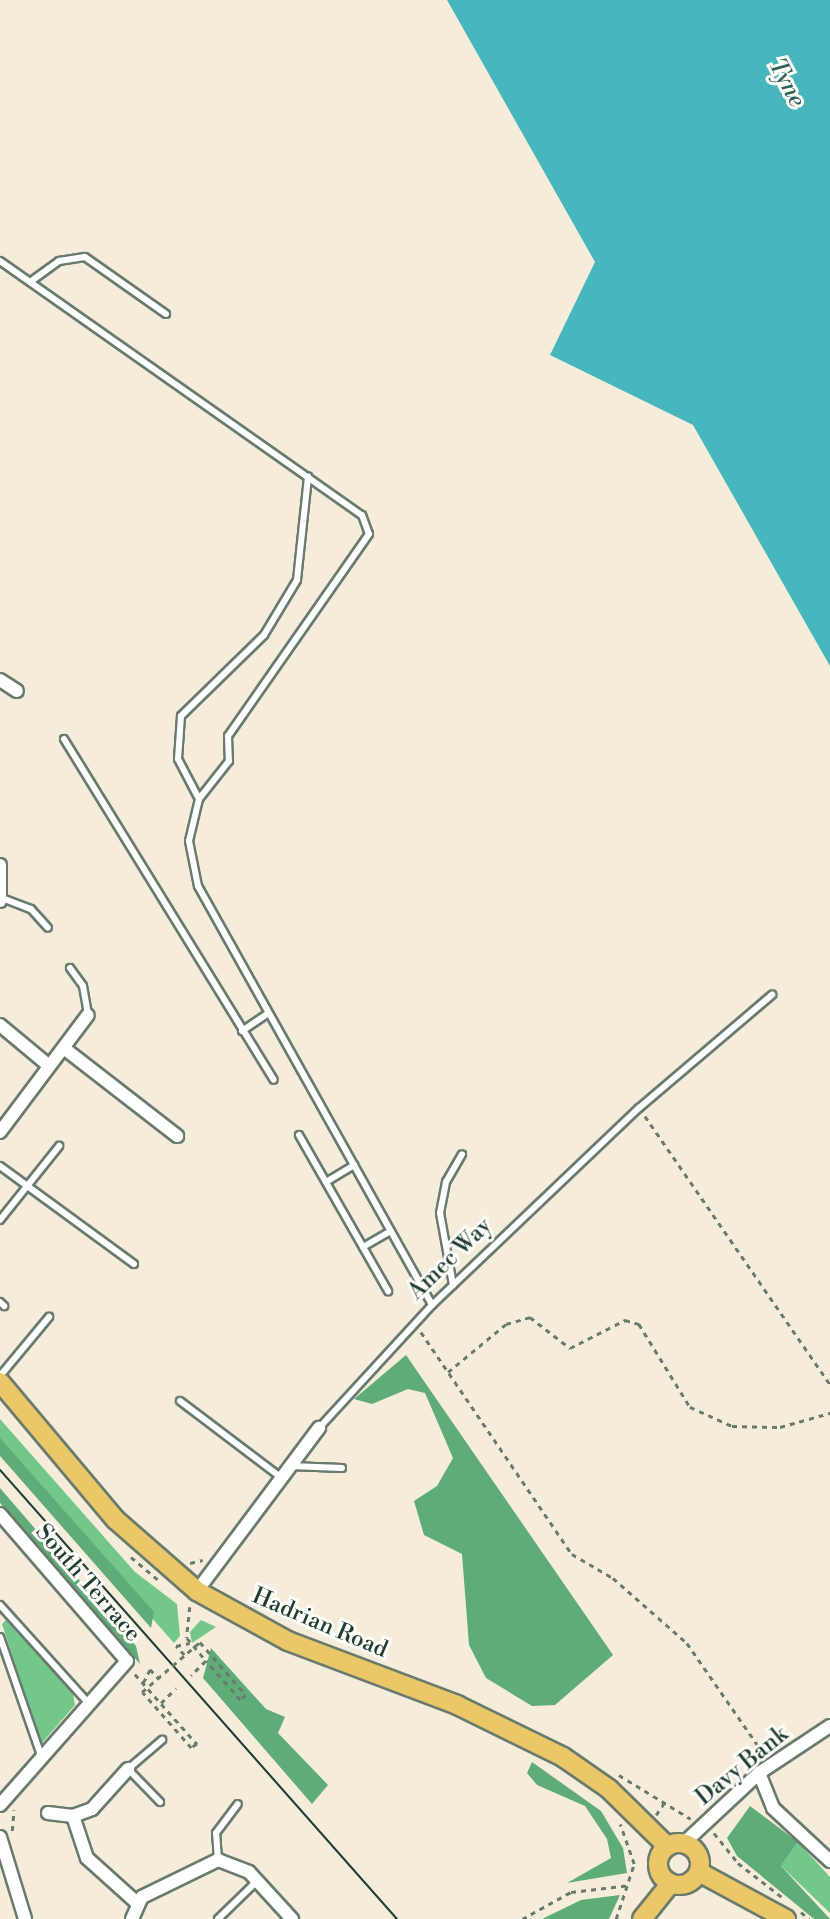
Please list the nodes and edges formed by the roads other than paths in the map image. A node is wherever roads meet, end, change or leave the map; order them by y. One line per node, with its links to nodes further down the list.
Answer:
1 (0, 261): 2 (lane)
2 (30, 282): 3 (lane); 4 (lane)
3 (166, 314)
4 (308, 477): 8 (lane); 8 (lane)
5 (0, 680): 6 (street)
6 (16, 691)
7 (64, 739): 17 (lane)
8 (199, 799): 14 (lane)
9 (0, 865): 10 (street)
10 (1, 900): 11 (lane)
11 (48, 928)
12 (70, 968): 15 (lane)
13 (772, 995): 34 (lane, Amec Way)
14 (269, 1013): 17 (lane); 26 (lane)
15 (88, 1015): 18 (street)
16 (0, 1025): 19 (street)
17 (242, 1031): 20 (lane)
18 (65, 1049): 19 (street); 23 (street)
19 (48, 1065): 21 (street)
20 (274, 1080)
21 (0, 1132)
22 (299, 1135): 28 (lane)
23 (177, 1136)
24 (59, 1146): 29 (lane)
25 (462, 1154): 34 (lane)
26 (354, 1165): 28 (lane); 31 (lane)
27 (0, 1166): 29 (lane)
28 (326, 1182): 32 (lane)
29 (28, 1186): 30 (lane); 33 (lane)
30 (0, 1220)
31 (391, 1231): 32 (lane); 36 (lane)
32 (363, 1248): 35 (lane)
33 (134, 1264)
34 (453, 1285): 36 (lane, Amec Way)
35 (388, 1291)
36 (432, 1305): 41 (lane, Amec Way)
37 (49, 1317): 38 (lane)
38 (0, 1376)
39 (0, 1382): 45 (main road, Hadrian Road)
40 (180, 1401): 43 (lane)
41 (319, 1428): 43 (street, Amec Way)
42 (342, 1468): 43 (lane)
43 (282, 1471): 45 (street, Amec Way)
44 (0, 1514): 48 (street, South Terrace)
45 (194, 1597): 60 (main road, Hadrian Road)
46 (0, 1605): 48 (lane)
47 (0, 1637): 51 (lane)
48 (92, 1706): 51 (street, South Terrace)
49 (830, 1726): 53 (street, Davy Bank)
50 (162, 1740): 52 (lane)
51 (43, 1759): 56 (street, South Terrace)
52 (128, 1769): 54 (lane); 58 (street)
53 (759, 1773): 60 (street, Davy Bank); 62 (street)
54 (160, 1802)
55 (238, 1804): 61 (lane)
56 (0, 1805)
57 (48, 1813): 58 (street)
58 (73, 1816): 66 (street)
59 (0, 1837): 67 (street)
60 (676, 1845): 63 (main road); 65 (main road)
61 (218, 1860): 64 (street); 66 (street)
62 (830, 1861)
63 (699, 1872): 65 (main road); 72 (main road)
64 (258, 1880): 69 (lane); 70 (street)
65 (671, 1883): 71 (main road)
66 (137, 1903): 68 (street)
67 (25, 1919)
68 (132, 1919)
69 (218, 1919)
70 (292, 1919)
71 (642, 1919)
72 (786, 1919)

